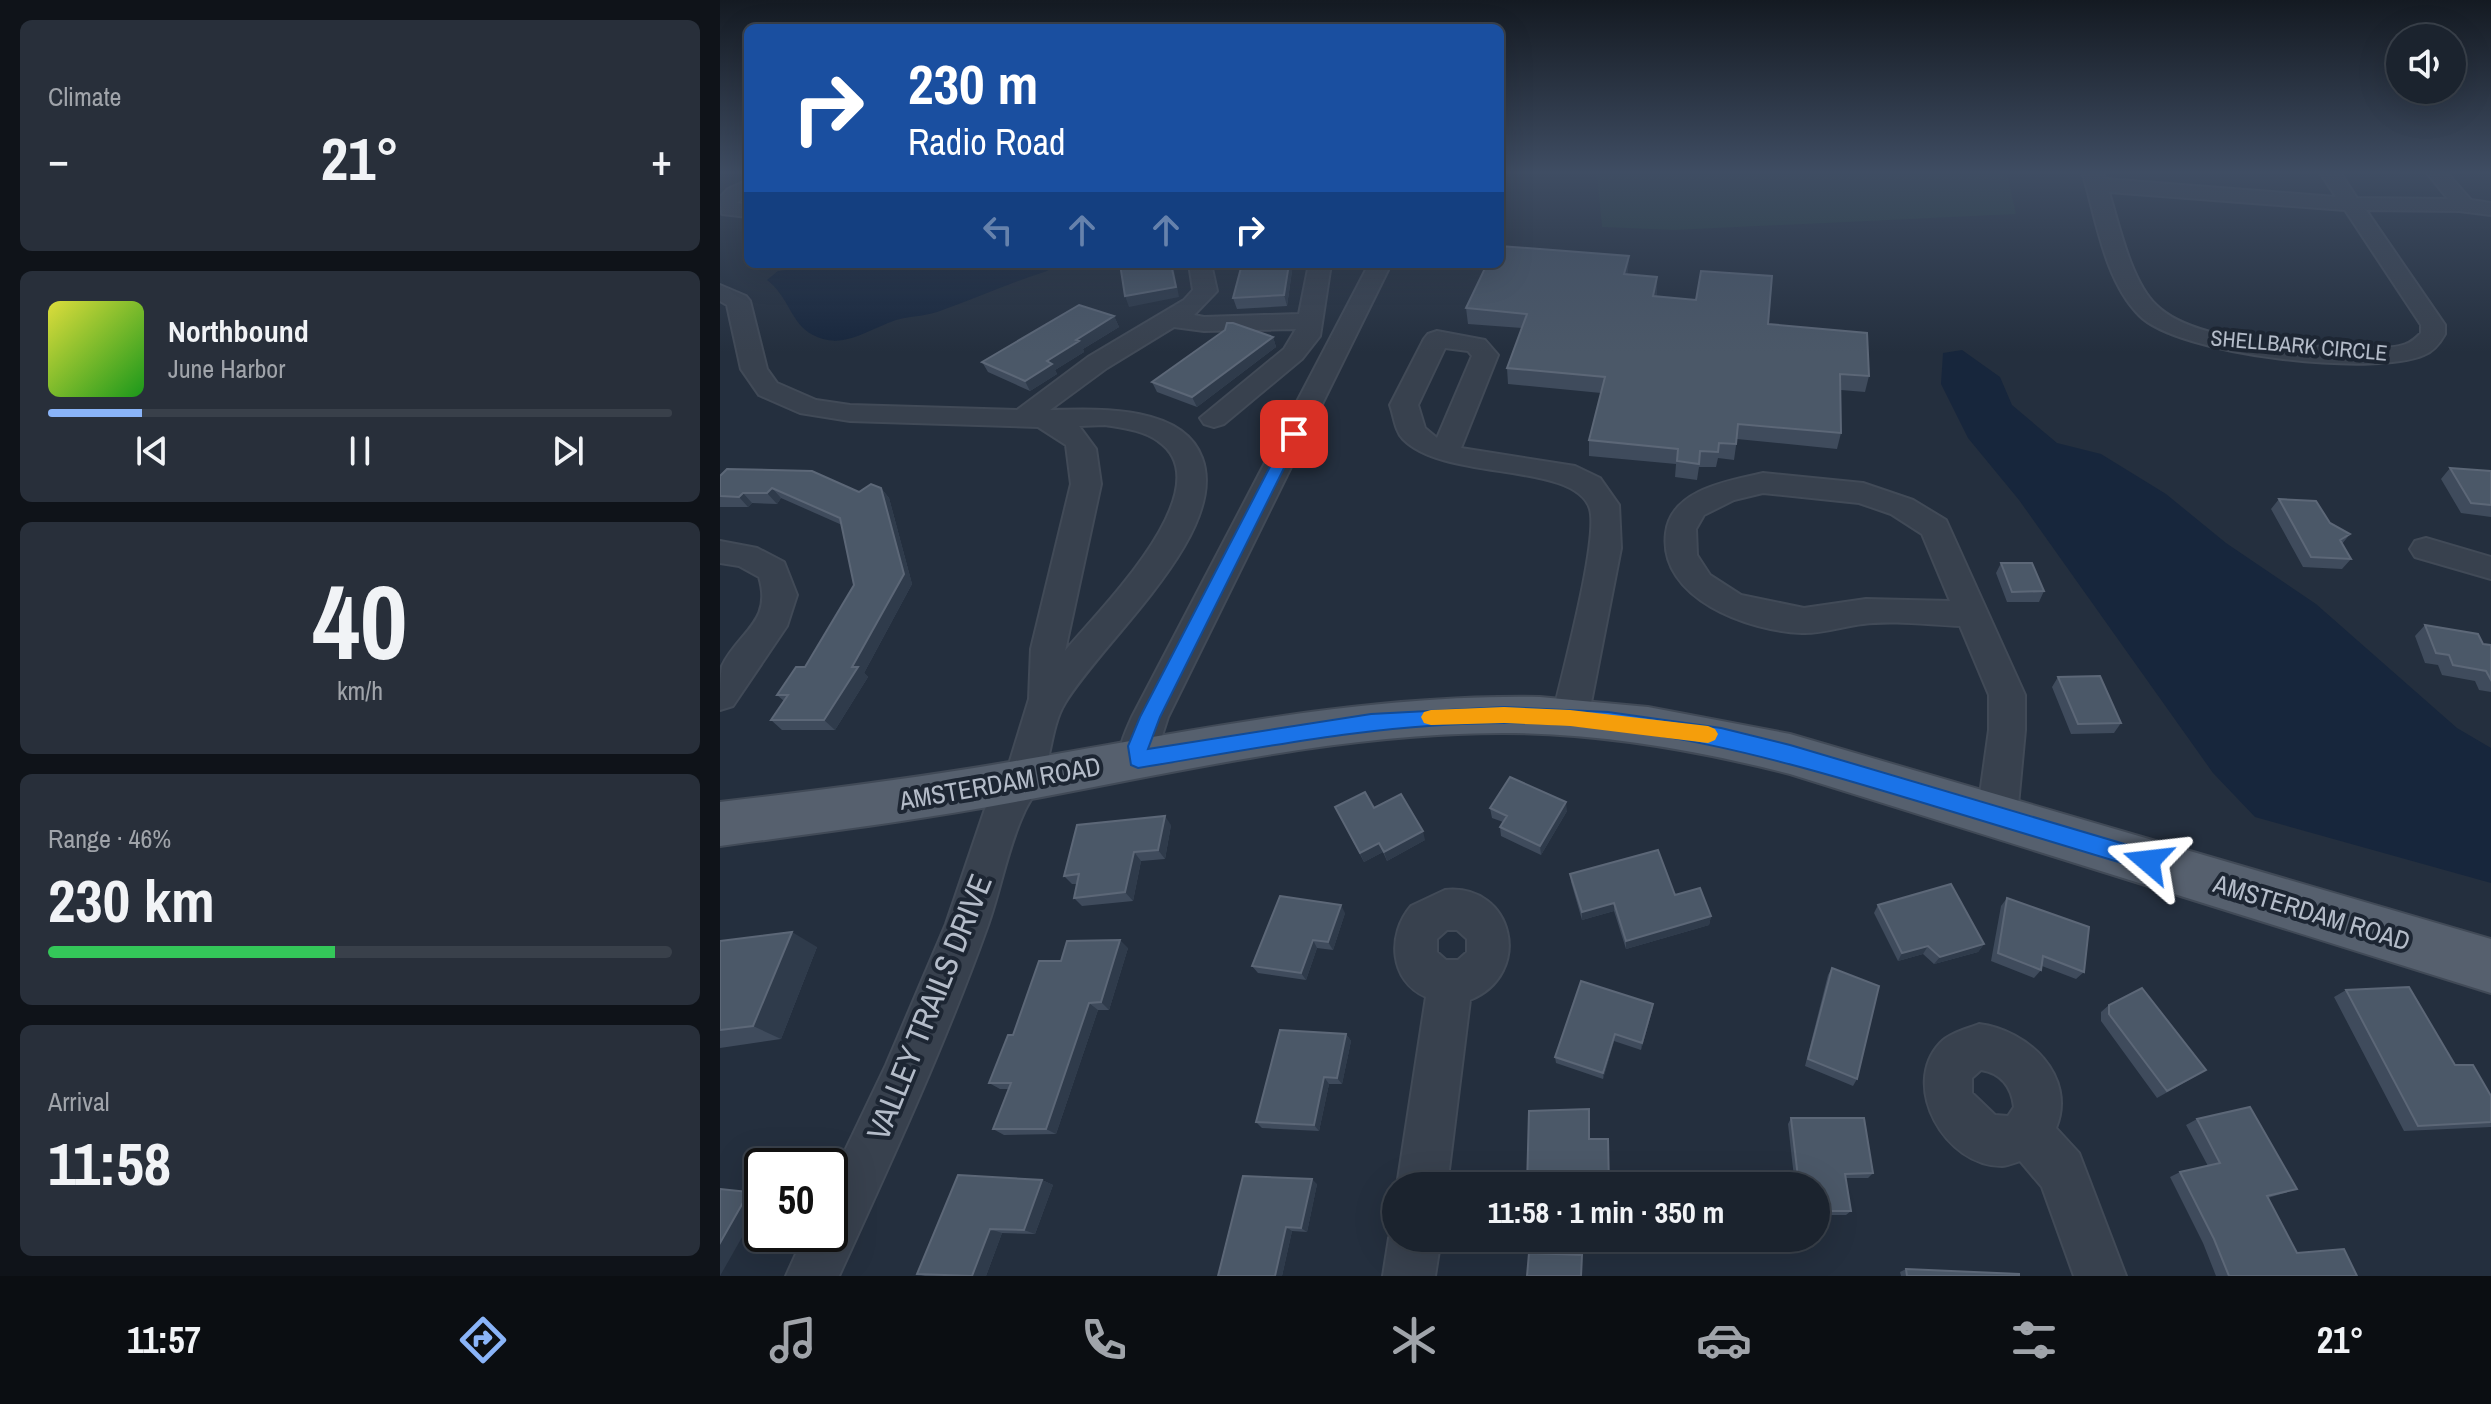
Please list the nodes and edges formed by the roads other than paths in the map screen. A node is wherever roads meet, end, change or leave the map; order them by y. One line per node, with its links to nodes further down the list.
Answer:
1 (2113, 234): 2 (street, SHELLBARK CIRCLE)
2 (2371, 234)
3 (1201, 268): 7 (street)
4 (1320, 268): 8 (street)
5 (1378, 268): 19 (street)
6 (720, 292): 10 (street)
7 (1172, 319): 8 (street); 10 (street)
8 (1308, 321): 9 (street)
9 (1214, 418)
10 (1033, 419): 17 (street); 17 (street)
11 (1445, 453): 11 (street); 18 (street)
12 (2426, 549): 14 (street)
13 (720, 552): 16 (street)
14 (2491, 568)
15 (1972, 614): 15 (street); 21 (street)
16 (720, 696)
17 (1047, 699): 20 (street, VALLEY TRAILS DRIVE)
18 (1570, 718): 19 (main road, AMSTERDAM ROAD); 21 (main road, AMSTERDAM ROAD)
19 (1138, 759): 20 (main road, AMSTERDAM ROAD)
20 (1023, 780): 22 (main road, AMSTERDAM ROAD); 28 (street, VALLEY TRAILS DRIVE)
21 (1997, 816): 23 (main road, AMSTERDAM ROAD)
22 (720, 824)
23 (2491, 966)
24 (1450, 982): 26 (street)
25 (2027, 1133): 30 (street)
26 (1424, 1172)
27 (1413, 1252): 29 (street)
28 (812, 1276)
29 (1409, 1276)
30 (2100, 1276)

